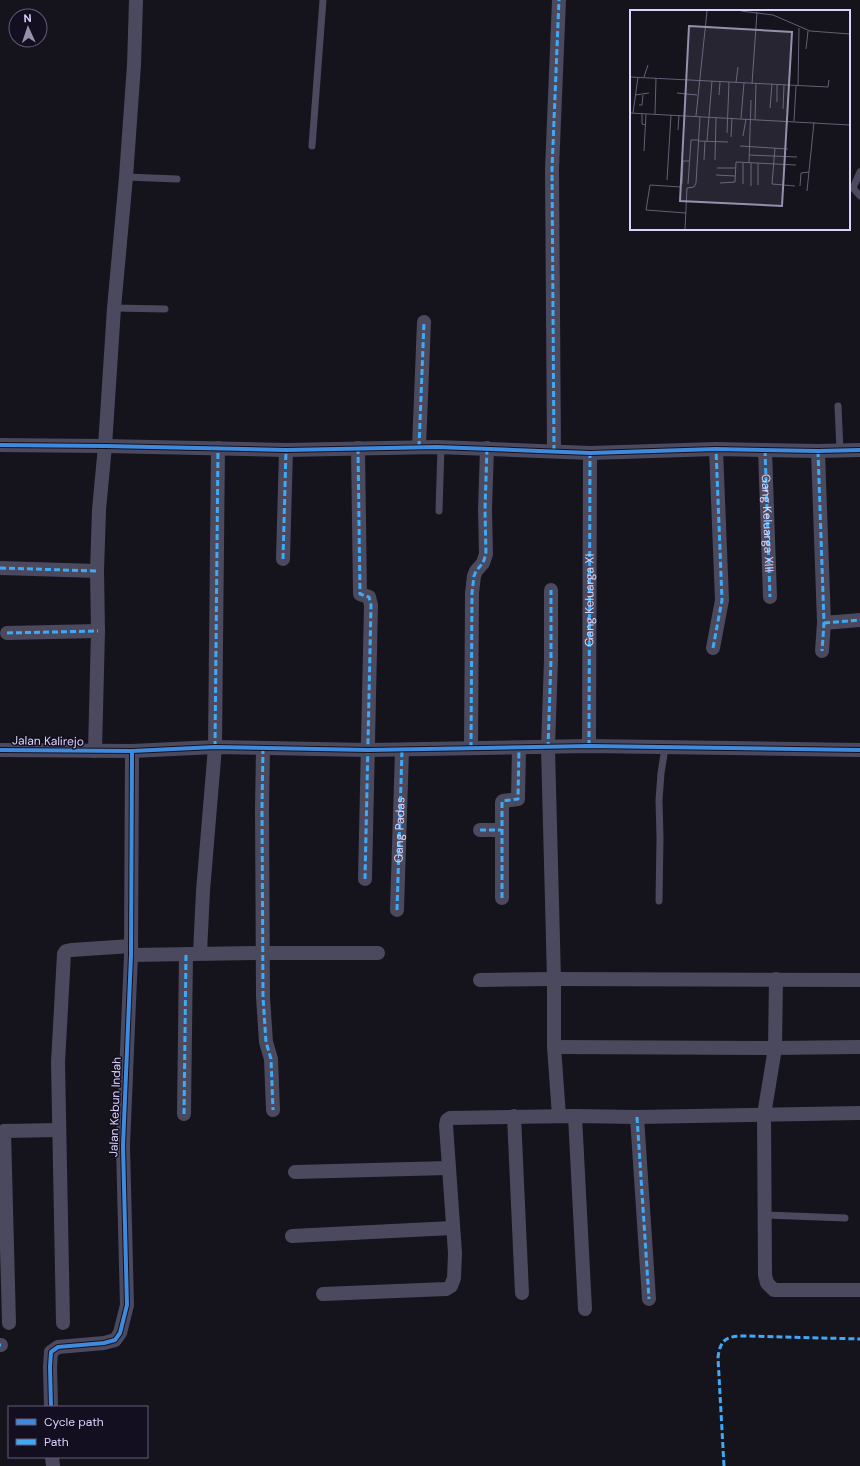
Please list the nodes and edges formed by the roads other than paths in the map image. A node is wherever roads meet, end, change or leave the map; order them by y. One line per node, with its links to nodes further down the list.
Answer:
1 (136, 0): 6 (street)
2 (323, 0): 4 (lane)
3 (559, 0): 25 (street)
4 (312, 146)
5 (860, 172): 8 (lane)
6 (126, 176): 7 (lane); 9 (street)
7 (176, 179)
8 (860, 196)
9 (114, 308): 10 (lane); 14 (street)
10 (165, 309)
11 (424, 322): 15 (street)
12 (838, 406): 23 (lane)
13 (0, 445): 14 (street)
14 (105, 446): 17 (street); 31 (street)
15 (419, 447): 16 (street); 18 (street)
16 (441, 447): 19 (street); 28 (lane)
17 (218, 448): 21 (street); 41 (street)
18 (358, 448): 21 (street); 48 (street)
19 (487, 448): 25 (street); 43 (street)
20 (716, 449): 22 (street); 27 (street); 38 (street)
21 (286, 450): 29 (street)
22 (765, 450): 26 (street); 33 (street, Gang Keluarga XIII)
23 (840, 450): 24 (street); 26 (street)
24 (860, 450)
25 (554, 451): 27 (street)
26 (818, 451): 35 (street)
27 (590, 453): 40 (street, Gang Keluarga XI)
28 (439, 511)
29 (283, 559)
30 (0, 568): 31 (street)
31 (97, 571): 36 (street)
32 (550, 590): 45 (street)
33 (770, 597)
34 (860, 620): 35 (street)
35 (824, 623): 39 (street)
36 (98, 631): 37 (street); 51 (street)
37 (7, 633)
38 (713, 648)
39 (822, 650)
40 (590, 746): 45 (street, Jalan Kalirejo); 46 (street, Jalan Kalirejo)
41 (215, 747): 42 (street, Jalan Kalirejo); 52 (street, Jalan Kalirejo); 60 (street)
42 (263, 748): 48 (street, Jalan Kalirejo); 61 (street)
43 (471, 748): 44 (street, Jalan Kalirejo); 49 (street, Jalan Kalirejo)
44 (519, 748): 45 (street, Jalan Kalirejo); 54 (street)
45 (548, 748): 63 (street)
46 (665, 748): 50 (street, Jalan Kalirejo); 57 (lane)
47 (0, 750): 51 (street, Jalan Kalirejo)
48 (368, 750): 49 (street, Jalan Kalirejo); 55 (street)
49 (402, 750): 58 (street, Gang Padas)
50 (860, 750)
51 (95, 751): 52 (street, Jalan Kalirejo)
52 (132, 751): 59 (street, Jalan Kebun Indah)
53 (480, 830): 54 (street)
54 (501, 830): 56 (street)
55 (365, 879)
56 (502, 898)
57 (659, 901)
58 (397, 910)
59 (131, 951): 60 (street); 78 (street); 92 (street, Jalan Kebun Indah)
60 (193, 953): 61 (street); 72 (street)
61 (263, 953): 62 (street); 70 (street)
62 (378, 953)
63 (554, 979): 64 (street); 65 (street); 67 (street)
64 (776, 979): 66 (street); 69 (street)
65 (480, 980)
66 (860, 980)
67 (554, 1047): 69 (street); 75 (street)
68 (860, 1047): 69 (street)
69 (775, 1048): 73 (street)
70 (272, 1110)
71 (860, 1113): 73 (street)
72 (184, 1114)
73 (764, 1115): 77 (street); 81 (street)
74 (514, 1116): 75 (street); 79 (street); 86 (street)
75 (559, 1116): 76 (street)
76 (575, 1116): 77 (street); 89 (street)
77 (637, 1117): 88 (street)
78 (59, 1130): 90 (street); 91 (street)
79 (448, 1168): 80 (street); 83 (street)
80 (295, 1172)
81 (766, 1215): 82 (lane); 85 (street)
82 (845, 1218)
83 (452, 1228): 84 (street); 87 (street)
84 (292, 1236)
85 (860, 1290)
86 (522, 1293)
87 (323, 1294)
88 (649, 1299)
89 (585, 1309)
90 (9, 1323)
91 (63, 1323)
92 (51, 1406)

